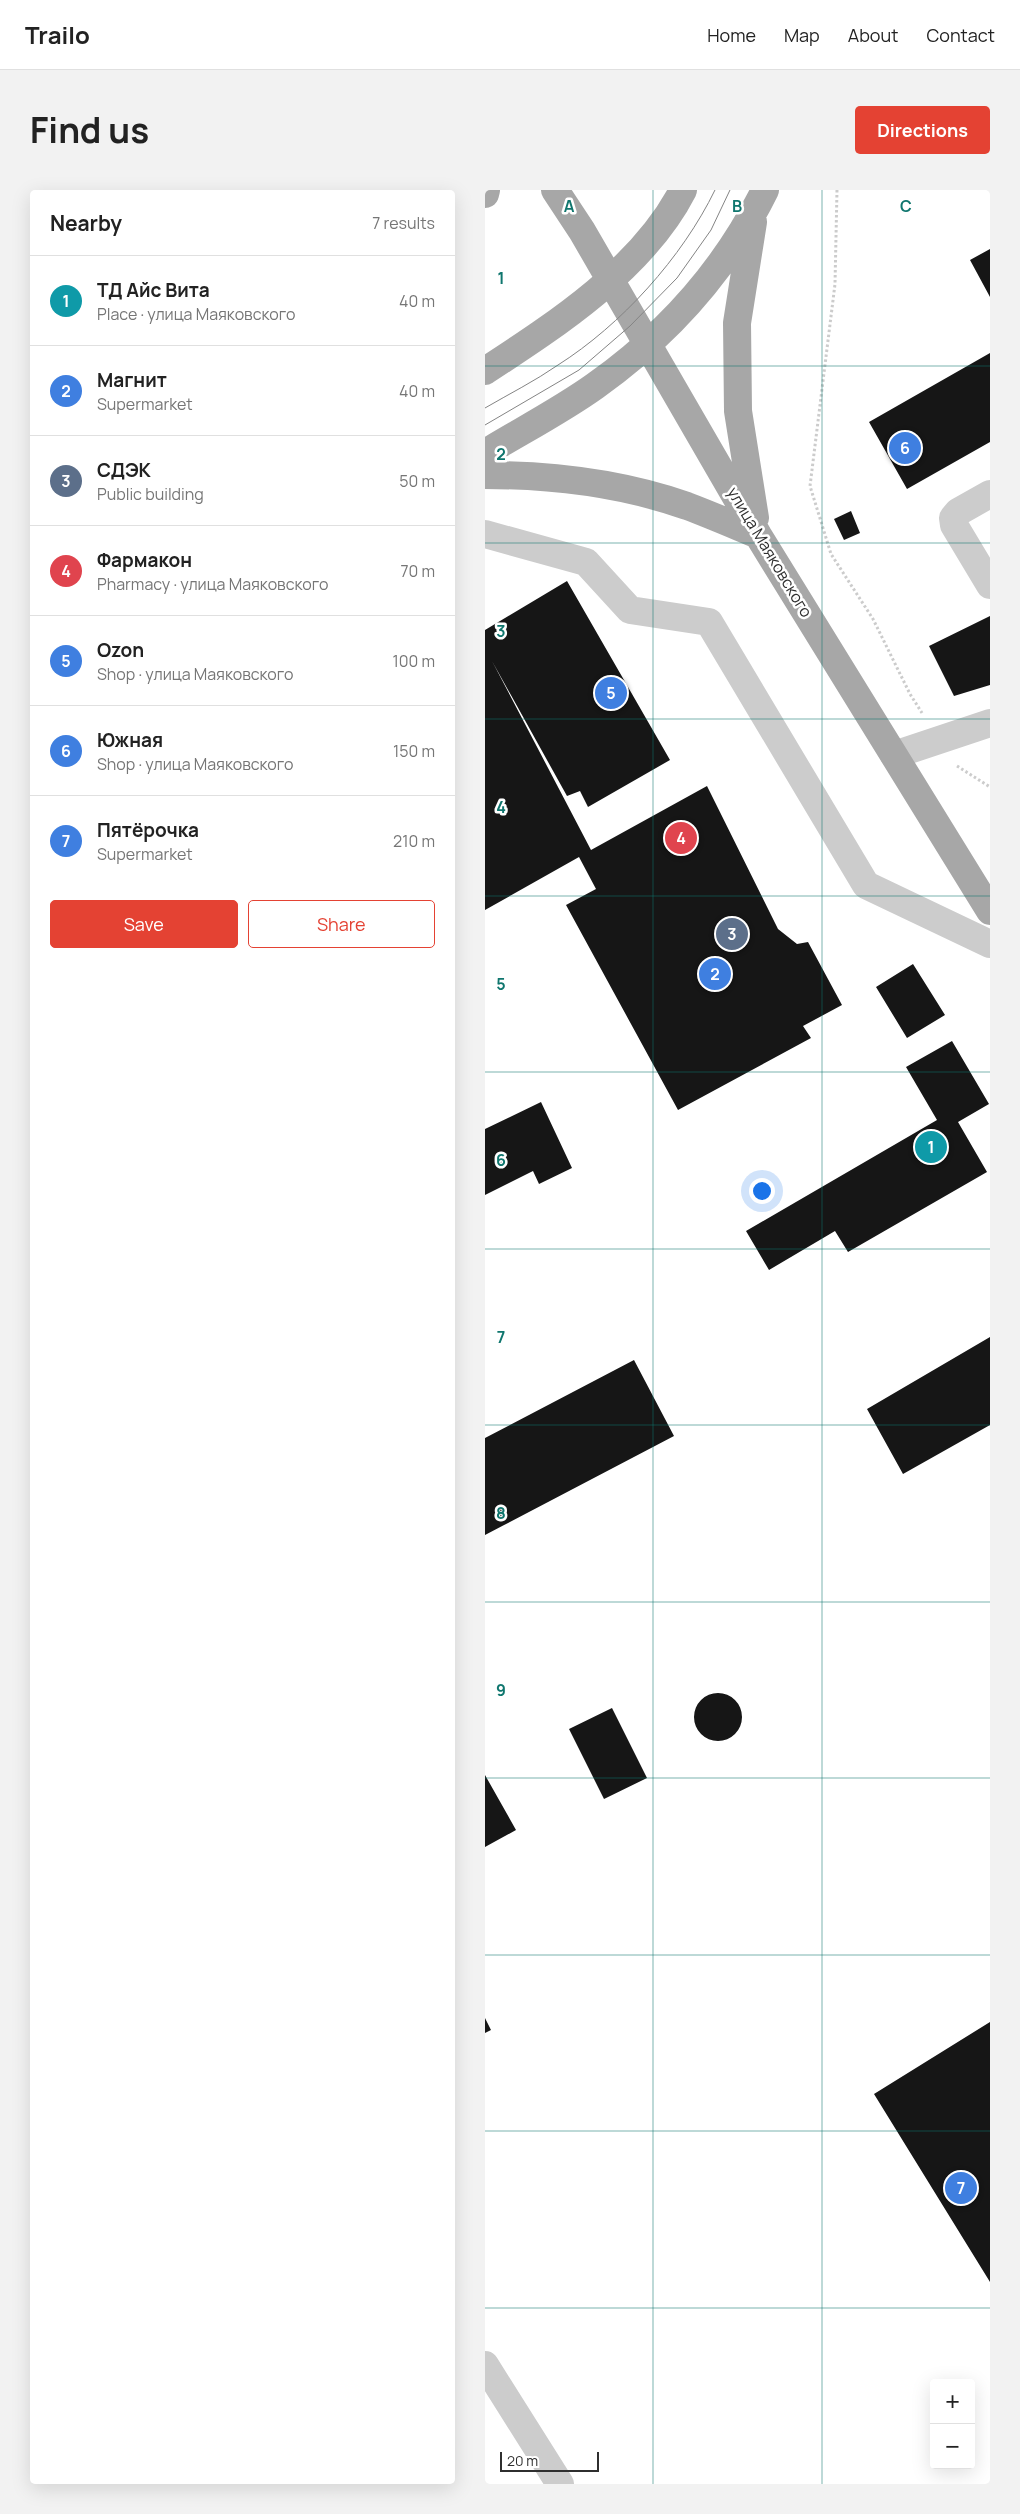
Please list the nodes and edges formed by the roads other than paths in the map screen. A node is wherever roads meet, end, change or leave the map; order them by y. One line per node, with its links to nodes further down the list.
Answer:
1 (486, 190): 4 (main road)
2 (555, 190): 6 (main road, улица Маяковского)
3 (683, 190): 6 (main road)
4 (485, 194)
5 (760, 200): 7 (main road); 13 (main road)
6 (610, 280): 7 (main road, улица Маяковского); 8 (main road)
7 (647, 343): 9 (main road); 13 (main road, улица Маяковского)
8 (485, 371)
9 (485, 453)
10 (485, 476): 13 (main road)
11 (990, 494): 14 (lane)
12 (485, 534): 18 (lane)
13 (758, 535): 16 (main road, улица Маяковского)
14 (990, 585)
15 (990, 723): 16 (lane)
16 (894, 755): 17 (main road, улица Маяковского)
17 (989, 908)
18 (990, 944)
19 (485, 2365): 20 (lane)
20 (560, 2484)

